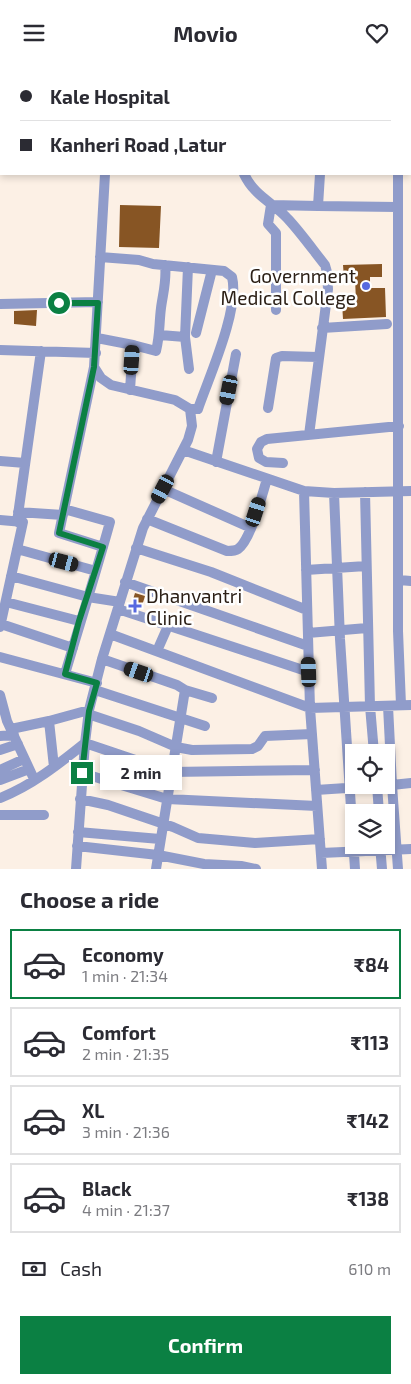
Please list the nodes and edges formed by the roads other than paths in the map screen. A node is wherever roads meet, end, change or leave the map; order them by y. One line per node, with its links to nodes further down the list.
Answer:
1 (105, 175): 8 (street)
2 (244, 175): 5 (street)
3 (320, 175): 6 (street)
4 (398, 175): 7 (street)
5 (270, 205): 6 (street); 14 (street); 16 (street)
6 (318, 206): 7 (street)
7 (397, 207): 32 (street)
8 (100, 257): 9 (street); 12 (street)
9 (165, 265): 10 (street); 18 (street)
10 (188, 267): 11 (street); 19 (street)
11 (212, 270): 17 (street); 31 (street)
12 (98, 303): 13 (street); 20 (street)
13 (0, 304)
14 (276, 310)
15 (387, 324): 16 (street)
16 (322, 328): 26 (street)
17 (196, 333)
18 (160, 335): 19 (street); 21 (street)
19 (185, 337): 28 (street)
20 (97, 338): 21 (street); 24 (street)
21 (133, 345): 29 (street)
22 (0, 350): 23 (street)
23 (41, 351): 24 (street); 37 (street)
24 (96, 353): 27 (street)
25 (236, 354): 36 (street)
26 (318, 357): 30 (street); 33 (street)
27 (94, 367): 29 (street); 46 (street)
28 (189, 369)
29 (130, 390): 31 (street)
30 (268, 408)
31 (190, 409): 34 (street)
32 (399, 426): 33 (street); 42 (street)
33 (309, 435): 38 (street)
34 (183, 451): 36 (street); 40 (street)
35 (0, 461): 37 (street)
36 (216, 462): 39 (street)
37 (25, 463): 49 (street)
38 (283, 463)
39 (267, 479): 41 (street); 52 (street)
40 (163, 489): 50 (street); 52 (street)
41 (304, 491): 45 (street); 58 (street)
42 (399, 491): 43 (street); 44 (street); 47 (street)
43 (411, 491)
44 (366, 492): 45 (street); 56 (street)
45 (334, 493): 57 (street)
46 (64, 512): 49 (street); 53 (street); 53 (street)
47 (399, 513): 48 (street); 61 (street)
48 (411, 513)
49 (18, 517): 51 (street); 55 (street)
50 (147, 519): 52 (street); 54 (street)
51 (0, 520)
52 (251, 529)
53 (103, 547): 59 (street)
54 (136, 548): 63 (street); 67 (street)
55 (17, 549): 59 (street); 60 (street)
56 (366, 566): 57 (street); 71 (street)
57 (337, 567): 58 (street); 72 (street)
58 (306, 570): 67 (street)
59 (96, 571): 64 (street)
60 (11, 576): 64 (street); 65 (street)
61 (399, 580): 62 (street); 80 (street)
62 (411, 581)
63 (125, 582): 66 (street); 75 (street)
64 (88, 597): 66 (street); 68 (street)
65 (6, 602): 68 (street); 69 (street)
66 (119, 606): 70 (street); 74 (street)
67 (307, 610): 73 (street)
68 (79, 621): 76 (street)
69 (0, 625): 76 (street)
70 (168, 626): 77 (street); 82 (street)
71 (367, 627): 72 (street); 89 (street)
72 (340, 629): 73 (street); 91 (street)
73 (308, 633): 75 (street)
74 (110, 634): 77 (street); 81 (street)
75 (308, 647): 82 (street)
76 (73, 648): 83 (street)
77 (157, 651): 92 (street)
78 (0, 657): 83 (street)
79 (411, 657): 80 (street)
80 (399, 658): 88 (street)
81 (102, 659): 84 (street); 85 (street)
82 (309, 672): 92 (street)
83 (65, 674): 84 (street)
84 (96, 686): 93 (street); 94 (street)
85 (185, 690): 87 (street); 94 (street)
86 (0, 695): 97 (street)
87 (212, 699)
88 (406, 705): 90 (street)
89 (370, 706): 90 (street); 91 (street); 102 (street)
90 (388, 706): 103 (street)
91 (345, 707): 92 (street); 101 (street)
92 (310, 708): 98 (street)
93 (89, 712): 95 (street); 100 (street); 104 (street)
94 (180, 718): 96 (street); 104 (street)
95 (49, 721): 97 (street); 107 (street)
96 (205, 725)
97 (10, 730): 99 (street); 105 (street); 106 (street)
98 (312, 734): 104 (street); 110 (street)
99 (0, 736)
100 (84, 743): 107 (street); 111 (street); 112 (street)
101 (347, 744)
102 (373, 744)
103 (390, 744)
104 (176, 747): 111 (street)
105 (0, 750)
106 (24, 759): 108 (street); 109 (street)
107 (54, 767): 114 (street)
108 (29, 769): 113 (street); 114 (street)
109 (0, 770)
110 (315, 770): 111 (street); 120 (street)
111 (171, 772): 124 (street)
112 (82, 773): 123 (street); 124 (street)
113 (10, 776): 115 (street); 119 (street)
114 (34, 779): 119 (street)
115 (0, 780)
116 (411, 783): 117 (street)
117 (395, 785)
118 (345, 789): 120 (street)
119 (17, 790): 122 (street)
120 (316, 790): 125 (street)
121 (393, 794): 134 (street)
122 (0, 798)
123 (80, 799): 128 (street); 129 (street)
124 (167, 799): 125 (street); 128 (street)
125 (317, 806): 131 (street)
126 (0, 815): 127 (street)
127 (44, 815)
128 (162, 824): 130 (street); 131 (street)
129 (78, 832): 130 (street); 132 (street)
130 (160, 839): 139 (street)
131 (320, 839): 136 (street)
132 (77, 846): 139 (street); 141 (street)
133 (411, 849): 134 (street)
134 (397, 850): 147 (street)
135 (345, 852): 136 (street)
136 (320, 853): 144 (street)
137 (354, 854): 145 (street)
138 (381, 854): 146 (street)
139 (158, 855): 140 (street); 142 (street)
140 (240, 867): 143 (street)
141 (76, 869)
142 (156, 869)
143 (256, 869)
144 (322, 869)
145 (355, 869)
146 (382, 869)
147 (398, 869)

